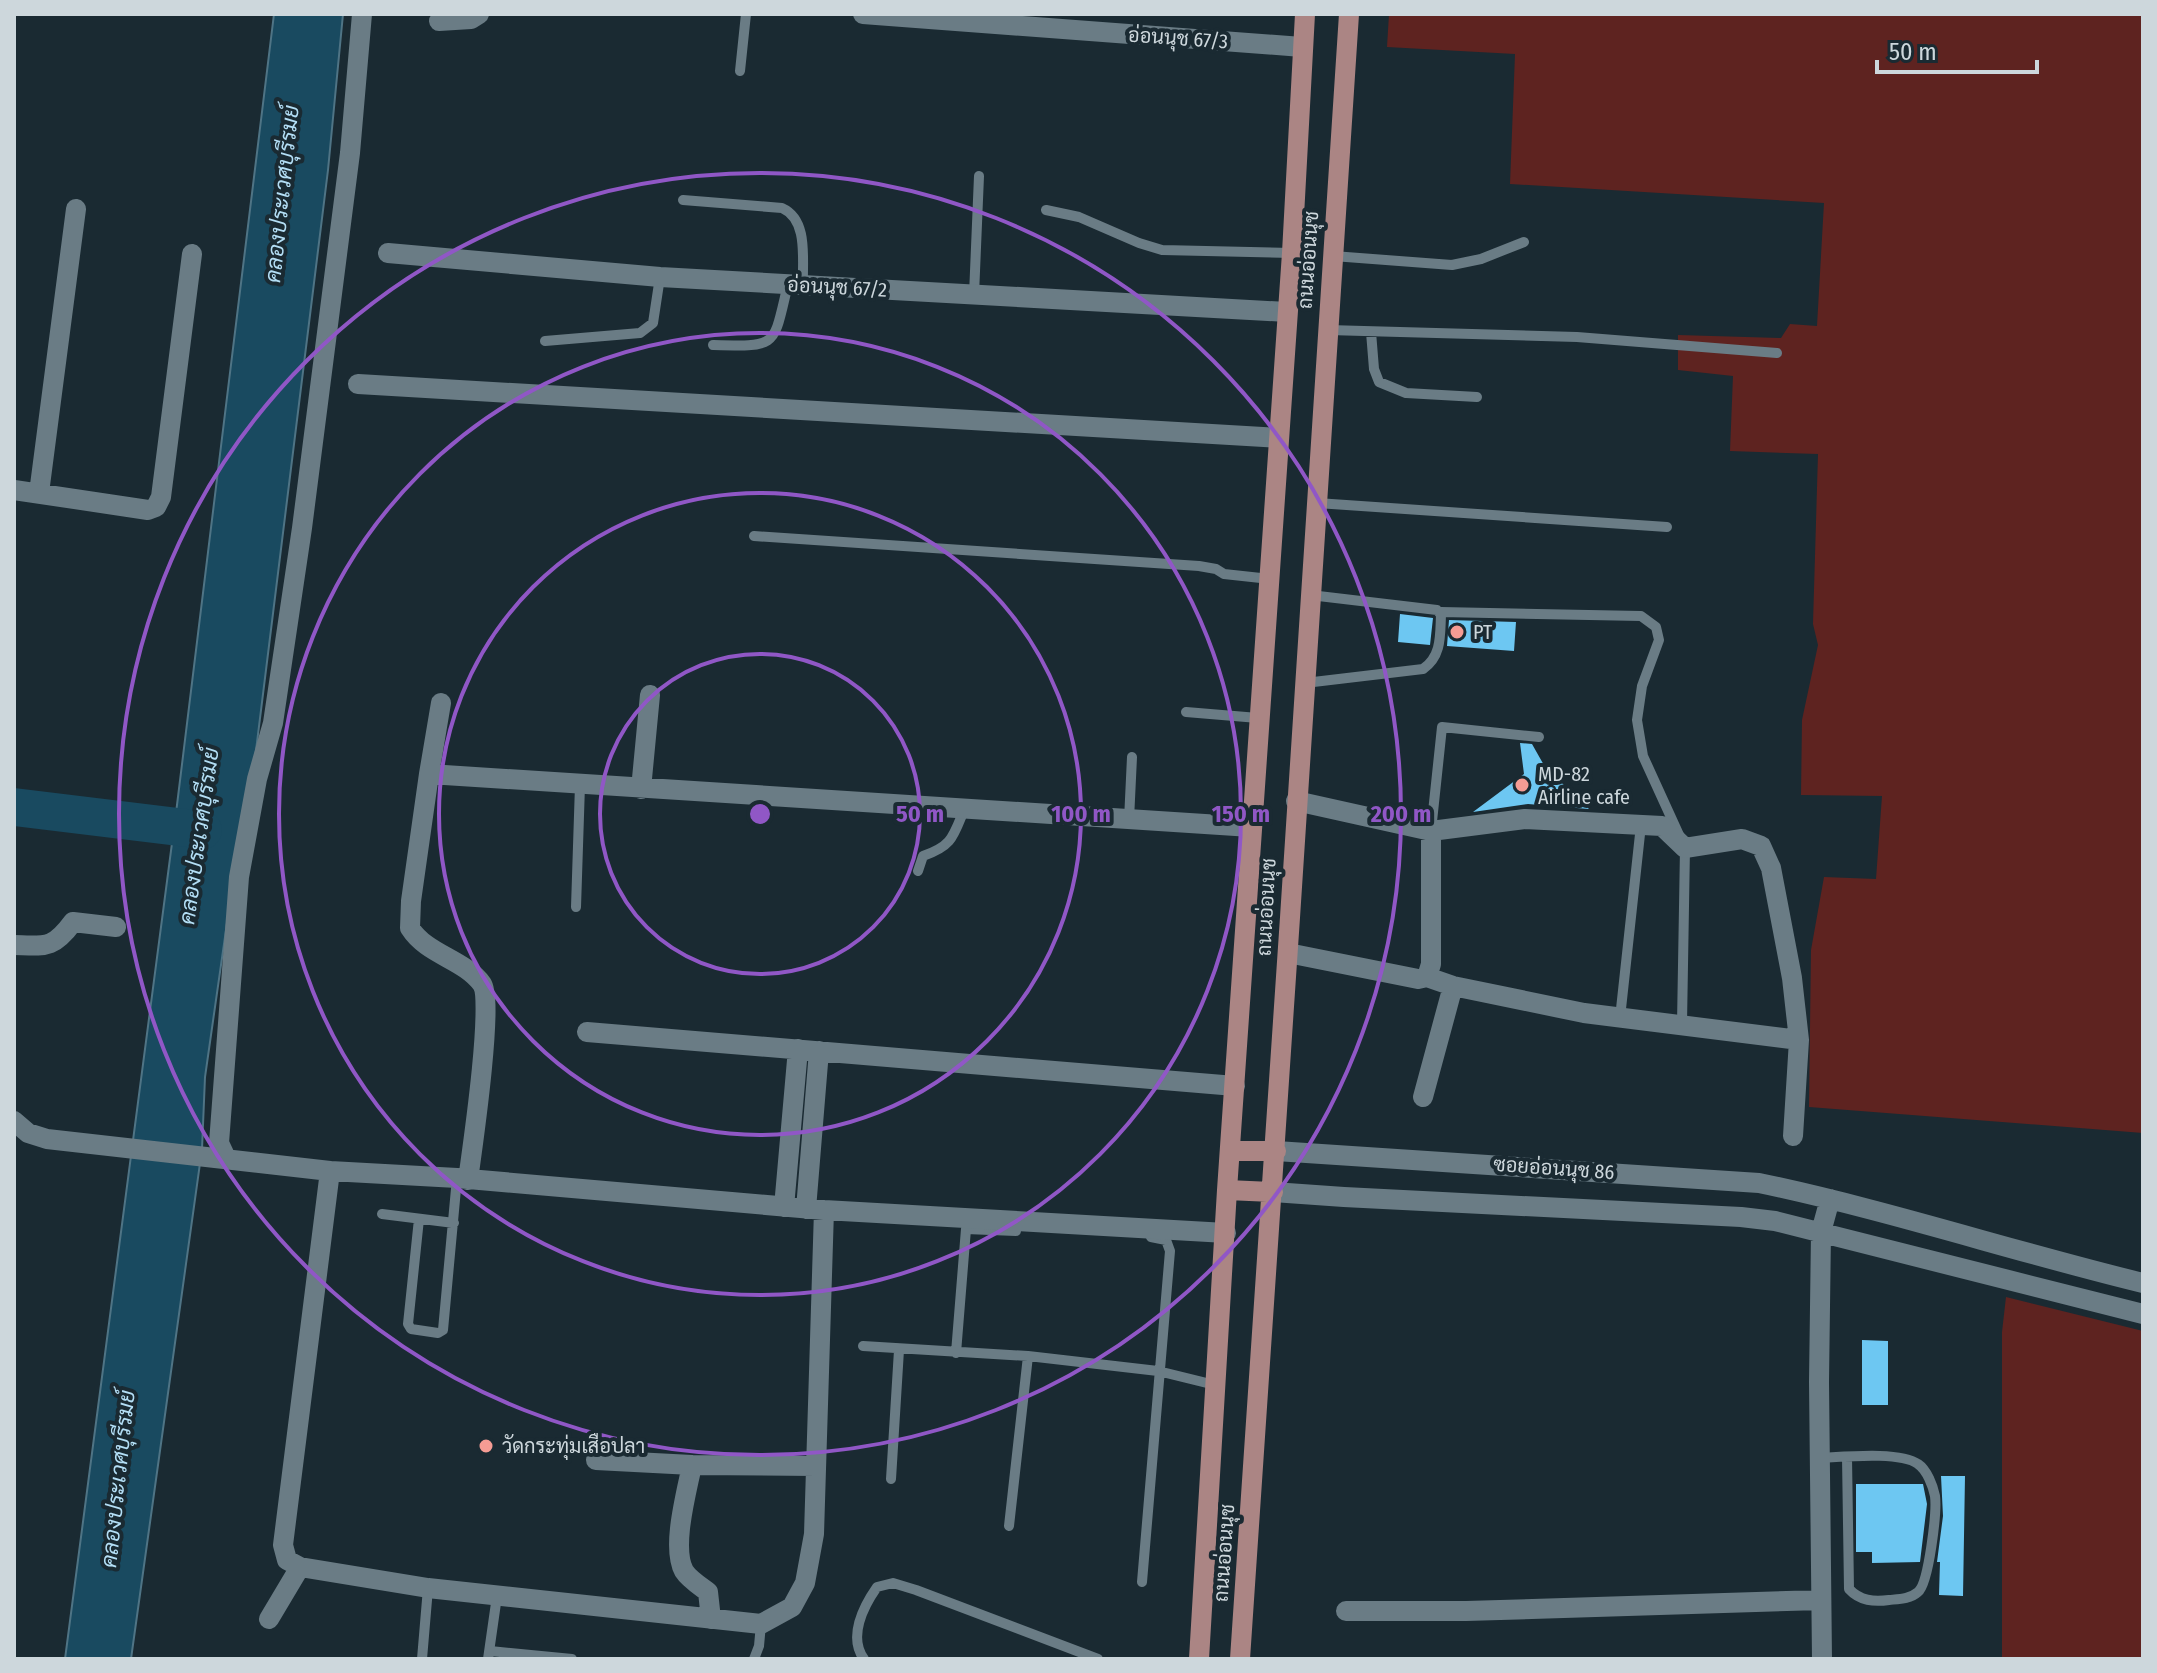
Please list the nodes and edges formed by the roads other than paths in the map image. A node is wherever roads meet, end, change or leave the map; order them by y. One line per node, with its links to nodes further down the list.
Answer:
1 (362, 14): 75 (street)
2 (479, 14): 7 (street)
3 (746, 14): 9 (lane)
4 (863, 14): 8 (street, อ่อนนุช 67/3)
5 (1305, 14): 8 (main road, ถนนอ่อนนุช)
6 (1349, 14): 18 (main road, ถนนอ่อนนุช)
7 (439, 21)
8 (1302, 47): 16 (main road, ถนนอ่อนนุช)
9 (740, 71)
10 (979, 176): 21 (lane)
11 (683, 200): 20 (lane)
12 (76, 209): 32 (street)
13 (1046, 210): 16 (lane)
14 (1524, 242): 18 (lane)
15 (388, 253): 19 (street, อ่อนนุช 67/2)
16 (1292, 253): 22 (main road, ถนนอ่อนนุช)
17 (192, 254): 32 (street)
18 (1333, 256): 23 (main road, ถนนอ่อนนุช)
19 (660, 277): 20 (street, อ่อนนุช 67/2); 25 (lane)
20 (796, 285): 21 (street, อ่อนนุช 67/2); 26 (lane)
21 (974, 295): 22 (street, อ่อนนุช 67/2)
22 (1287, 312): 30 (main road, ถนนอ่อนนุช)
23 (1328, 330): 24 (lane); 33 (main road, ถนนอ่อนนุช)
24 (1371, 332): 27 (lane); 29 (lane)
25 (545, 341)
26 (713, 345)
27 (1777, 353)
28 (358, 384): 30 (street)
29 (1477, 397)
30 (1279, 438): 36 (main road, ถนนอ่อนนุช)
31 (14, 490): 32 (street)
32 (39, 493)
33 (1317, 503): 34 (lane); 37 (main road, ถนนอ่อนนุช)
34 (1667, 527)
35 (754, 536): 36 (lane)
36 (1270, 579): 43 (main road, ถนนอ่อนนุช)
37 (1310, 595): 38 (lane); 39 (main road, ถนนอ่อนนุช)
38 (1441, 612): 39 (lane); 55 (lane)
39 (1303, 683): 49 (main road, ถนนอ่อนนุช)
40 (650, 695): 48 (street)
41 (441, 703): 46 (street)
42 (1186, 712): 43 (lane)
43 (1258, 718): 53 (main road, ถนนอ่อนนุช)
44 (1539, 737): 54 (lane)
45 (1132, 757): 51 (lane)
46 (429, 774): 47 (street); 77 (street)
47 (580, 785): 48 (street); 57 (lane)
48 (641, 789): 50 (street)
49 (1296, 801): 54 (street); 60 (main road, ถนนอ่อนนุช)
50 (964, 810): 51 (street); 56 (lane)
51 (1129, 820): 53 (street)
52 (1641, 825): 54 (street); 55 (street); 63 (lane)
53 (1251, 827): 69 (main road, ถนนอ่อนนุช)
54 (1431, 831): 61 (street)
55 (1685, 848): 64 (lane); 66 (street)
56 (918, 871)
57 (576, 907)
58 (116, 927): 59 (street)
59 (14, 945)
60 (1288, 953): 61 (street); 74 (main road, ถนนอ่อนนุช)
61 (1427, 977): 62 (street)
62 (1453, 986): 63 (street); 70 (street)
63 (1620, 1018): 64 (street)
64 (1682, 1024): 66 (street)
65 (587, 1032): 67 (street)
66 (1799, 1040): 72 (street)
67 (798, 1049): 68 (street); 81 (street)
68 (819, 1051): 69 (street); 82 (street)
69 (1235, 1086): 73 (main road, ถนนอ่อนนุช)
70 (1423, 1097)
71 (14, 1121): 75 (street)
72 (1793, 1136)
73 (1231, 1151): 74 (main road); 78 (main road, ถนนอ่อนนุช)
74 (1276, 1151): 79 (main road, ถนนอ่อนนุช); 80 (street, ซอยอ่อนนุช 86)
75 (221, 1158): 76 (street)
76 (330, 1171): 77 (street); 103 (street)
77 (463, 1179): 81 (street); 85 (lane)
78 (1227, 1190): 79 (main road); 87 (main road, ถนนอ่อนนุช)
79 (1273, 1192): 86 (street, ซอยอ่อนนุช 86); 119 (main road, ถนนอ่อนนุช)
80 (1830, 1199): 86 (street); 88 (street, ซอยอ่อนนุช 86)
81 (784, 1207): 82 (street)
82 (815, 1210): 87 (street); 100 (street)
83 (382, 1214): 84 (lane)
84 (419, 1219): 85 (lane); 85 (lane)
85 (454, 1223)
86 (1821, 1232): 89 (street, ซอยอ่อนนุช 86); 97 (street)
87 (1226, 1233): 95 (main road, ถนนอ่อนนุช)
88 (2143, 1283)
89 (2143, 1314)
90 (863, 1346): 91 (lane)
91 (899, 1350): 92 (lane); 101 (lane)
92 (956, 1353): 93 (lane); 94 (lane)
93 (1028, 1356): 94 (lane); 102 (lane)
94 (1158, 1371): 95 (lane); 104 (lane)
95 (1215, 1385): 118 (main road, ถนนอ่อนนุช)
96 (1847, 1457): 96 (lane); 97 (lane)
97 (1820, 1458): 107 (street)
98 (596, 1460): 99 (street)
99 (692, 1465): 100 (street); 110 (street)
100 (816, 1466): 111 (street)
101 (891, 1479)
102 (1009, 1526)
103 (300, 1567): 105 (street); 109 (street)
104 (1142, 1582)
105 (428, 1588): 106 (street); 113 (lane)
106 (497, 1596): 110 (street); 112 (lane)
107 (1821, 1600): 108 (street); 120 (street)
108 (1346, 1611)
109 (269, 1619)
110 (711, 1619): 111 (street)
111 (761, 1624): 115 (lane)
112 (489, 1655): 114 (lane)
113 (422, 1659)
114 (572, 1659)
115 (754, 1659)
116 (864, 1659): 117 (lane)
117 (1098, 1659)
118 (1199, 1659)
119 (1240, 1659)
120 (1822, 1659)

